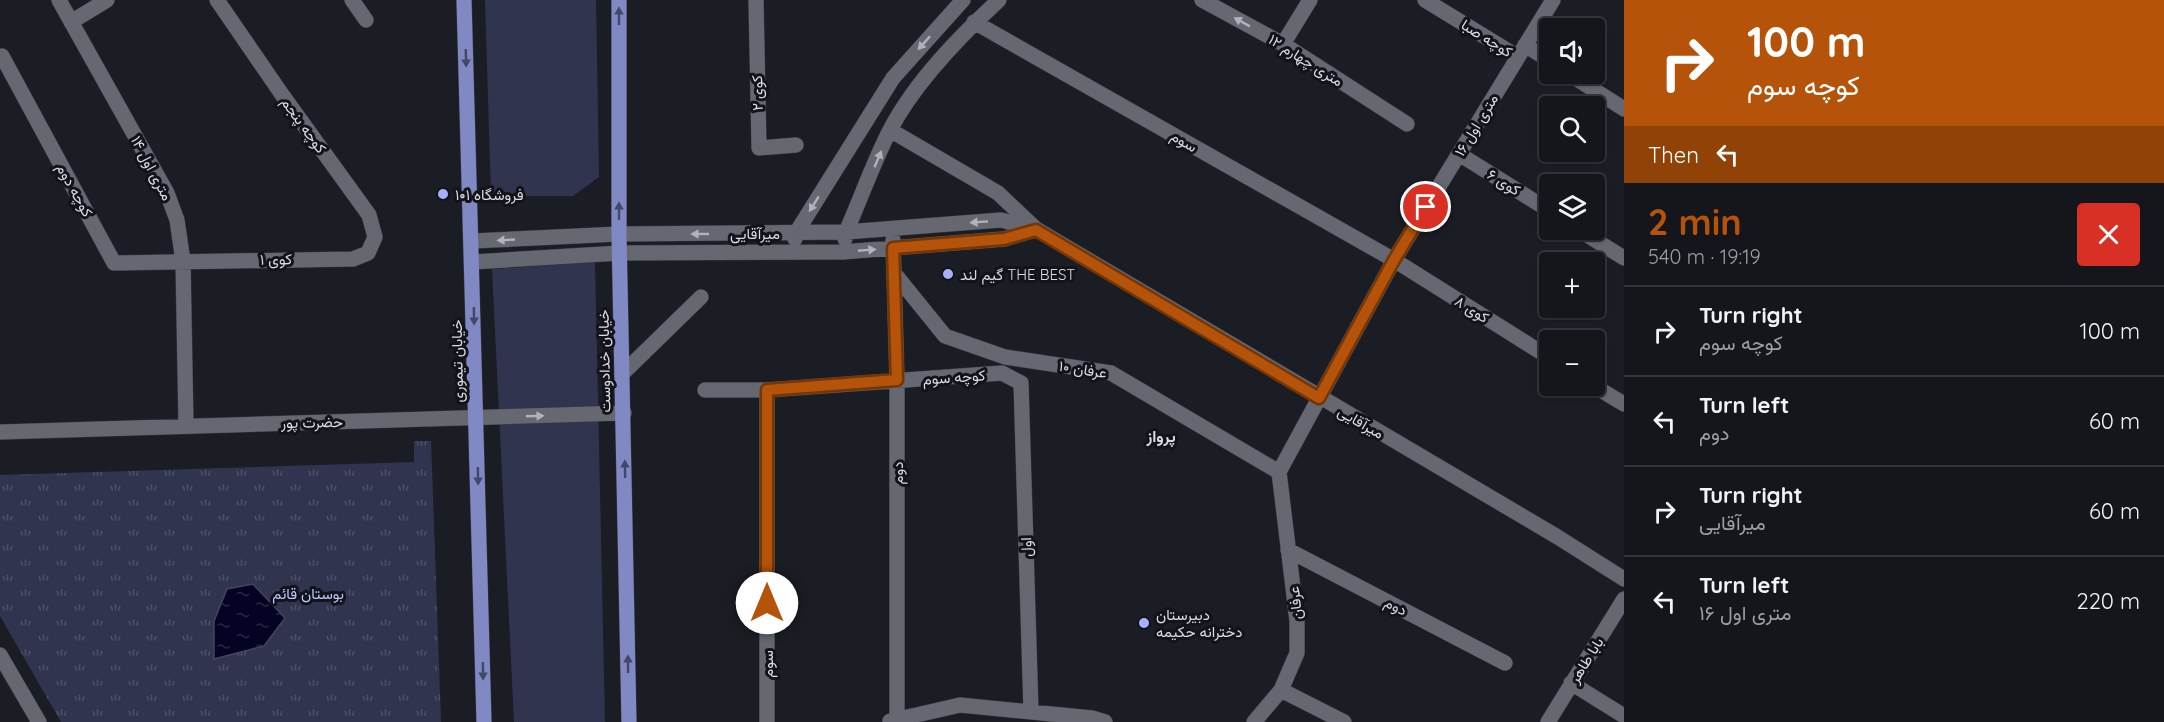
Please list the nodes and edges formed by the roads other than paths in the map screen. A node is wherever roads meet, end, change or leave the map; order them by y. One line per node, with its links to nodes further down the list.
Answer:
1 (59, 0): 15 (street, ۱۴ متری اول)
2 (107, 0): 15 (street)
3 (217, 0): 38 (street, کوچه پنجم)
4 (352, 0): 14 (street)
5 (464, 0): 34 (main road, خیابان تیموری, one-way to 34)
6 (619, 0): 32 (main road, خیابان خدادوست, one-way to 6)
7 (756, 0): 25 (street, کوی ۲)
8 (963, 0): 31 (street, one-way to 31)
9 (999, 0): 16 (street)
10 (1202, 0): 17 (street, ۱۲ متری چهارم, one-way to 10)
11 (1310, 0): 17 (street)
12 (1425, 0): 18 (street, کوچه صبا)
13 (1553, 0): 18 (street, ۱۶ متری اول)
14 (366, 20)
15 (71, 22): 42 (street, ۱۴ متری اول)
16 (974, 22): 24 (street); 41 (street, سوم)
17 (1283, 44): 23 (street, ۱۲ متری چهارم)
18 (1522, 51): 20 (street, کوچه صبا); 26 (street, ۱۶ متری اول)
19 (2, 57): 42 (street, کوچه دوم)
20 (1539, 57)
21 (1585, 84): 22 (street)
22 (1624, 109)
23 (1407, 124)
24 (890, 130): 29 (street); 30 (street, one-way to 24)
25 (796, 145)
26 (1459, 154): 27 (street, کوی ۶); 41 (street, ۱۶ متری اول)
27 (1539, 204)
28 (893, 228): 29 (street, میرآقایی, one-way to 28); 30 (street, میرآقایی); 35 (street, دوم)
29 (1036, 230): 35 (street, میرآقایی); 53 (street, میرآقایی)
30 (846, 232): 31 (street, میرآقایی); 37 (street)
31 (796, 233): 32 (street, میرآقایی, one-way to 32); 36 (street)
32 (619, 234): 34 (street, میرآقایی, one-way to 34); 39 (main road, خیابان خدادوست)
33 (1595, 240): 40 (street)
34 (472, 242): 43 (main road, خیابان تیموری)
35 (893, 248): 37 (street, میرآقایی, one-way to 35); 44 (street, دوم)
36 (793, 252): 37 (street, میرآقایی); 39 (street, میرآقایی)
37 (843, 252)
38 (368, 253): 42 (street, کوی ۱)
39 (620, 253): 43 (street, میرآقایی); 47 (main road, خیابان خدادوست)
40 (1624, 258)
41 (1394, 260): 46 (street, کوی ۸); 53 (street, ۱۶ متری اول)
42 (183, 261): 57 (street, ۱۴ متری اول)
43 (473, 262): 56 (main road, خیابان تیموری, one-way to 56)
44 (894, 273): 48 (street, دوم); 59 (street, عرفان ۱۰)
45 (701, 297): 47 (street)
46 (1539, 351)
47 (622, 374): 55 (main road, خیابان خدادوست)
48 (897, 380): 49 (street, کوچه سوم); 51 (street, کوچه سوم); 70 (street, دوم)
49 (1021, 383): 67 (street, اول)
50 (705, 390): 51 (street, کوچه سوم)
51 (767, 390): 73 (street, سوم)
52 (1605, 393): 54 (street)
53 (1319, 398): 59 (street, ۱۶ متری اول); 61 (street, میرآقایی)
54 (1624, 404)
55 (624, 413): 56 (street, حضرت پور, one-way to 55); 72 (main road, خیابان خدادوست, one-way to 55)
56 (476, 418): 57 (street, حضرت پور); 71 (main road, خیابان تیموری, one-way to 71)
57 (186, 425): 58 (street, حضرت پور)
58 (0, 432)
59 (1279, 472): 60 (street, عرفان)
60 (1288, 550): 64 (street, دوم); 66 (street, عرفان)
61 (1624, 579)
62 (1624, 599): 65 (street, بابا طاهر)
63 (0, 656): 69 (street)
64 (1505, 663)
65 (1571, 683): 68 (street); 77 (street, بابا طاهر)
66 (1281, 690): 75 (street, عرفان); 76 (street)
67 (1031, 711): 70 (street); 74 (street)
68 (1624, 716)
69 (32, 720)
70 (892, 721)
71 (484, 722)
72 (629, 722)
73 (767, 722)
74 (1105, 722)
75 (1254, 722)
76 (1344, 722)
77 (1548, 722)

